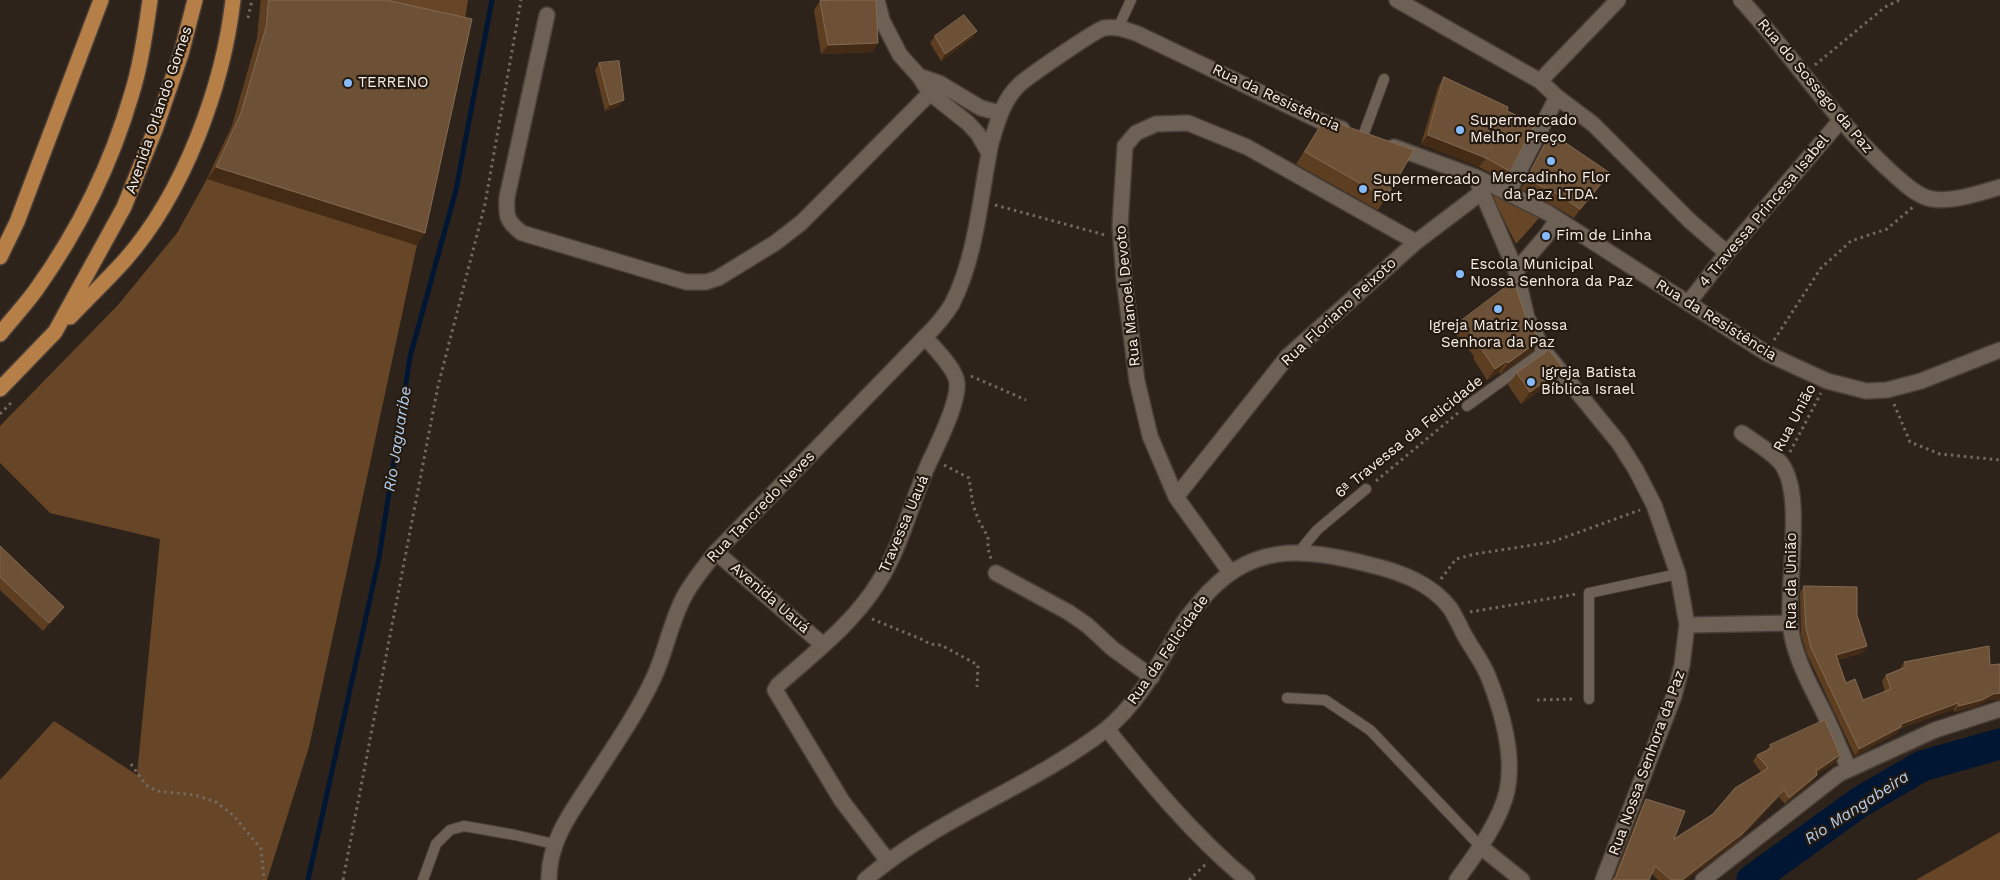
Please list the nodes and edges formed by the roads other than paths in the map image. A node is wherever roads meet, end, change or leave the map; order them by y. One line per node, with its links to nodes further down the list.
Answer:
1 (101, 0): 27 (main road)
2 (150, 0): 31 (main road, Avenida Orlando Gomes)
3 (195, 0): 30 (main road, Avenida Orlando Gomes)
4 (233, 0): 30 (main road)
5 (877, 0): 14 (street)
6 (1131, 0): 11 (lane)
7 (1397, 0): 13 (street)
8 (1618, 0): 13 (street)
9 (1741, 0): 17 (street, Rua do Sossego da Paz)
10 (547, 15): 14 (street)
11 (1118, 28): 16 (street, Rua da Resistência); 18 (street, Rua da Resistência)
12 (1384, 79): 18 (lane)
13 (1540, 81): 15 (street)
14 (935, 88): 16 (street); 19 (street)
15 (1557, 98): 23 (street); 26 (street)
16 (1000, 113): 19 (street, Rua da Resistência)
17 (1840, 120): 21 (street, Rua do Sossego da Paz); 26 (street, 4 Travessa Princesa Isabel)
18 (1363, 136): 20 (street, Rua da Resistência)
19 (989, 153): 32 (street, Rua Tancredo Neves)
20 (1476, 177): 22 (street, Rua Nossa Senhora da Paz); 23 (street, Rua da Resistência)
21 (2000, 187)
22 (1482, 192): 25 (street, Rua Floriano Peixoto); 28 (street, Rua Nossa Senhora da Paz)
23 (1508, 193): 24 (street, Rua da Resistência)
24 (1558, 220): 28 (street); 29 (street, Rua da Resistência)
25 (1416, 242): 39 (street, Rua Floriano Peixoto); 39 (street, Rua Manoel Devoto)
26 (1727, 252): 29 (street, 4 Travessa Princesa Isabel)
27 (0, 257)
28 (1516, 271): 34 (street, Rua Nossa Senhora da Paz)
29 (1689, 302): 33 (street, Rua da Resistência)
30 (55, 332): 35 (main road, Avenida Orlando Gomes)
31 (0, 334)
32 (925, 337): 40 (street, Rua Tancredo Neves); 47 (street, Travessa Uauá)
33 (2000, 350)
34 (1544, 351): 36 (lane, 6ª Travessa da Felicidade); 44 (street, Rua Nossa Senhora da Paz)
35 (0, 389)
36 (1467, 406)
37 (1742, 433): 45 (street, Rua da União)
38 (1366, 489): 41 (lane, 6ª Travessa da Felicidade)
39 (1176, 497): 42 (street, Rua Manoel Devoto)
40 (716, 552): 47 (street, Avenida Uauá); 54 (street, Rua Tancredo Neves)
41 (1299, 552): 42 (street, Rua da Felicidade); 55 (street, Rua da Felicidade)
42 (1230, 572): 48 (street, Rua da Felicidade)
43 (996, 573): 48 (street)
44 (1678, 574): 46 (street, Rua Nossa Senhora da Paz); 50 (lane)
45 (1789, 623): 46 (street); 53 (street, Rua da União)
46 (1687, 624): 63 (street, Rua Nossa Senhora da Paz)
47 (823, 645): 56 (street, Travessa Uauá)
48 (1152, 677): 52 (street, Rua da Felicidade)
49 (1287, 698): 55 (lane)
50 (1589, 699)
51 (2000, 709): 53 (street)
52 (1107, 729): 56 (street, Rua da Felicidade); 60 (street)
53 (1849, 769): 64 (street)
54 (554, 844): 57 (lane); 58 (street, Rua Tancredo Neves)
55 (1481, 848): 61 (street); 62 (street)
56 (888, 861): 59 (street, Rua da Felicidade)
57 (423, 880)
58 (549, 880)
59 (865, 880)
60 (1248, 880)
61 (1457, 880)
62 (1522, 880)
63 (1603, 880)
64 (1703, 880)

